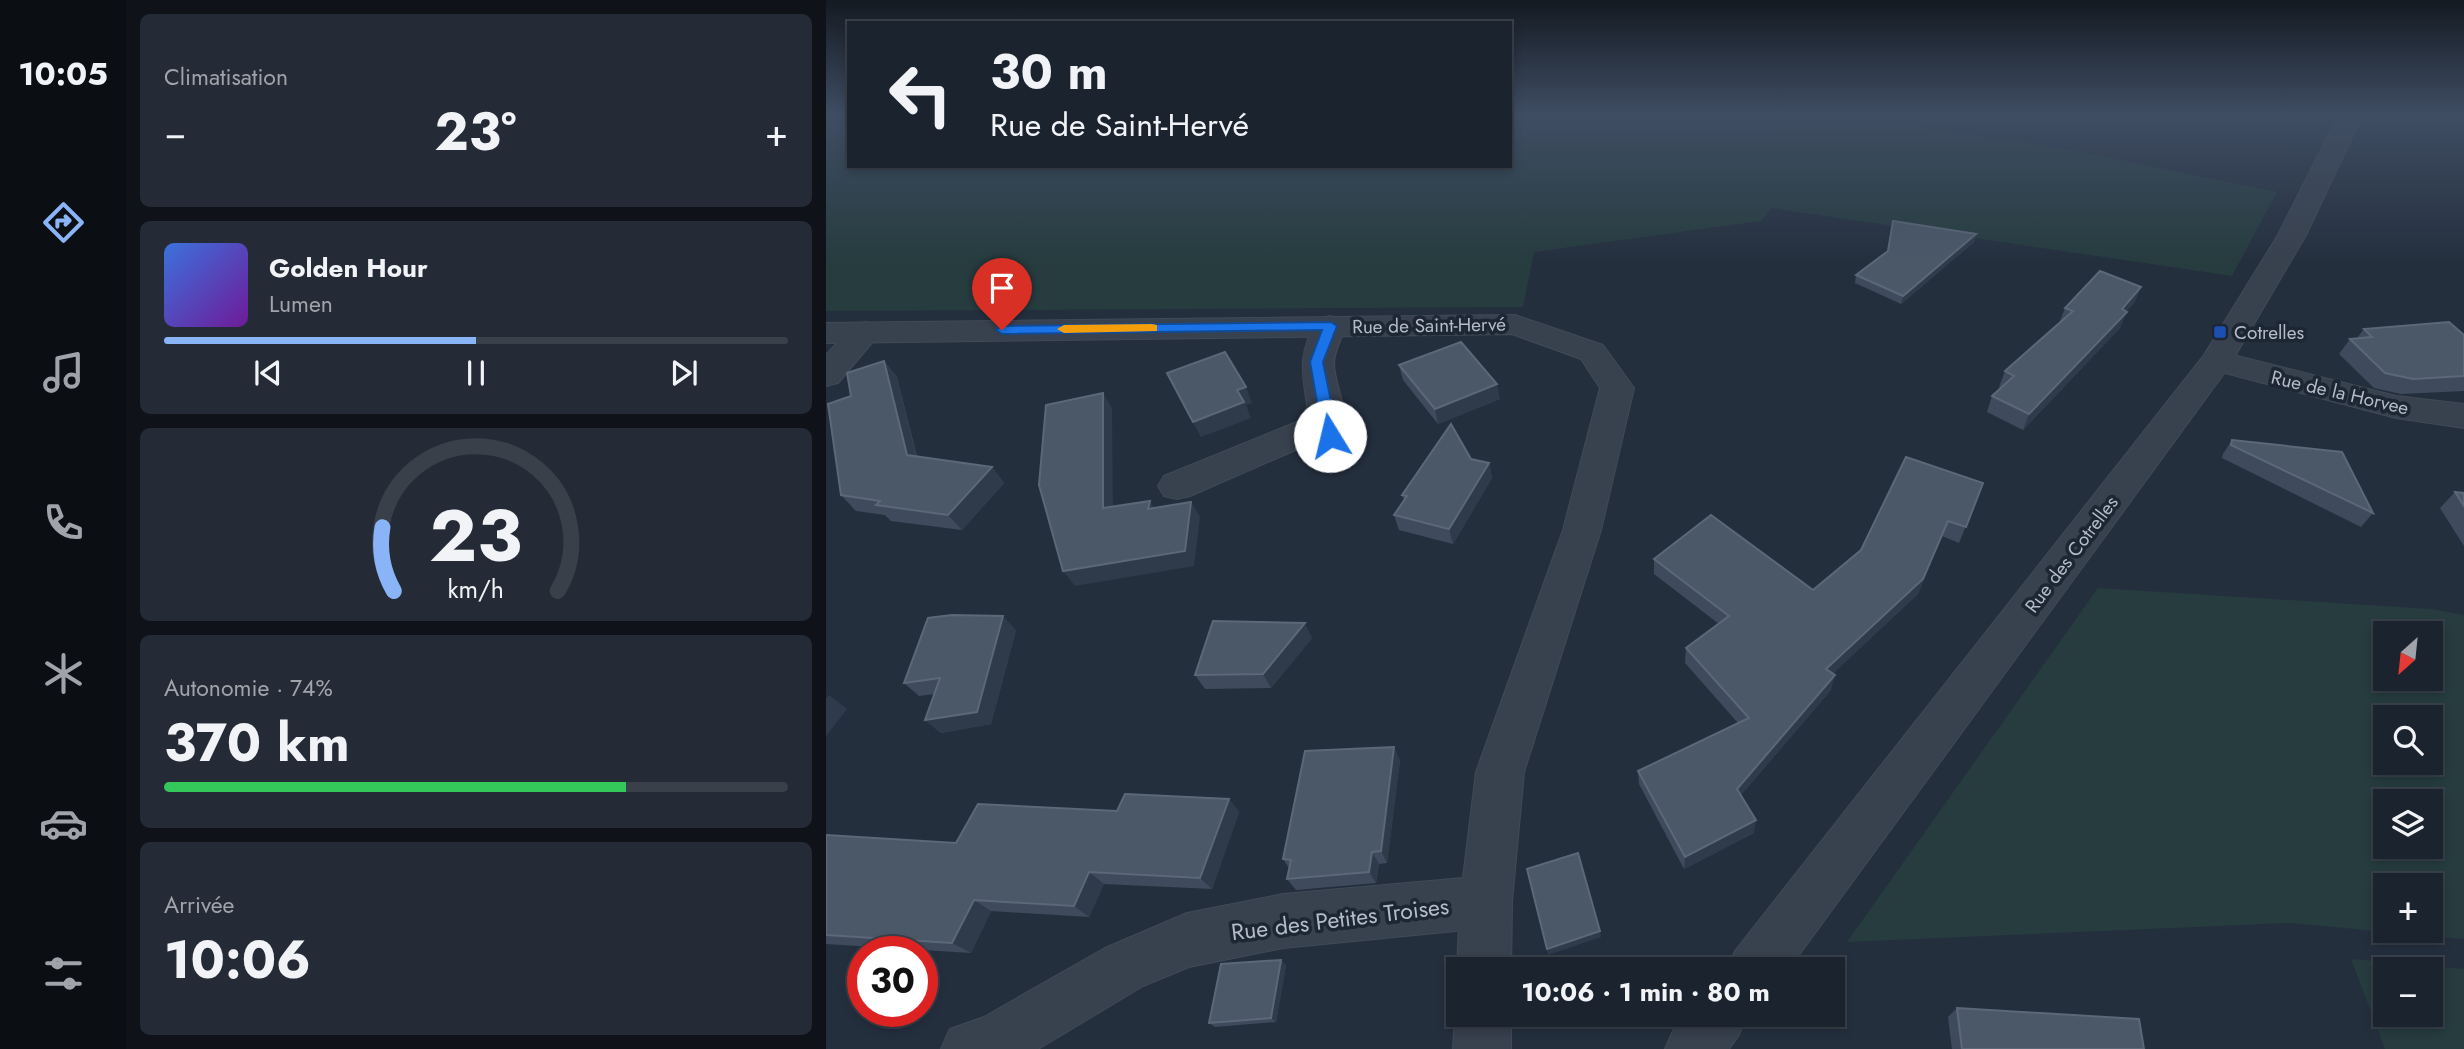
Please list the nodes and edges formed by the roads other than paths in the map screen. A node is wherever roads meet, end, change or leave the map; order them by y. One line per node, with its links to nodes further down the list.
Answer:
1 (2327, 163): 5 (street, Rue des Cotrelles)
2 (1331, 326): 4 (street, Rue de Saint-Hervé); 8 (street); 9 (street, Rue de Saint-Hervé)
3 (826, 332): 4 (street, Rue de Saint-Hervé)
4 (866, 332): 6 (street)
5 (2217, 362): 7 (street, Rue de la Horvee); 11 (street, Rue des Cotrelles)
6 (826, 375)
7 (2464, 416)
8 (1177, 486)
9 (1486, 902): 10 (street, Rue de Saint-Hervé); 14 (street, Rue des Petites Troises)
10 (1484, 957)
11 (1764, 957)
12 (1483, 1027): 15 (street)
13 (1710, 1027): 16 (street)
14 (970, 1049)
15 (1482, 1049)
16 (1693, 1049)

